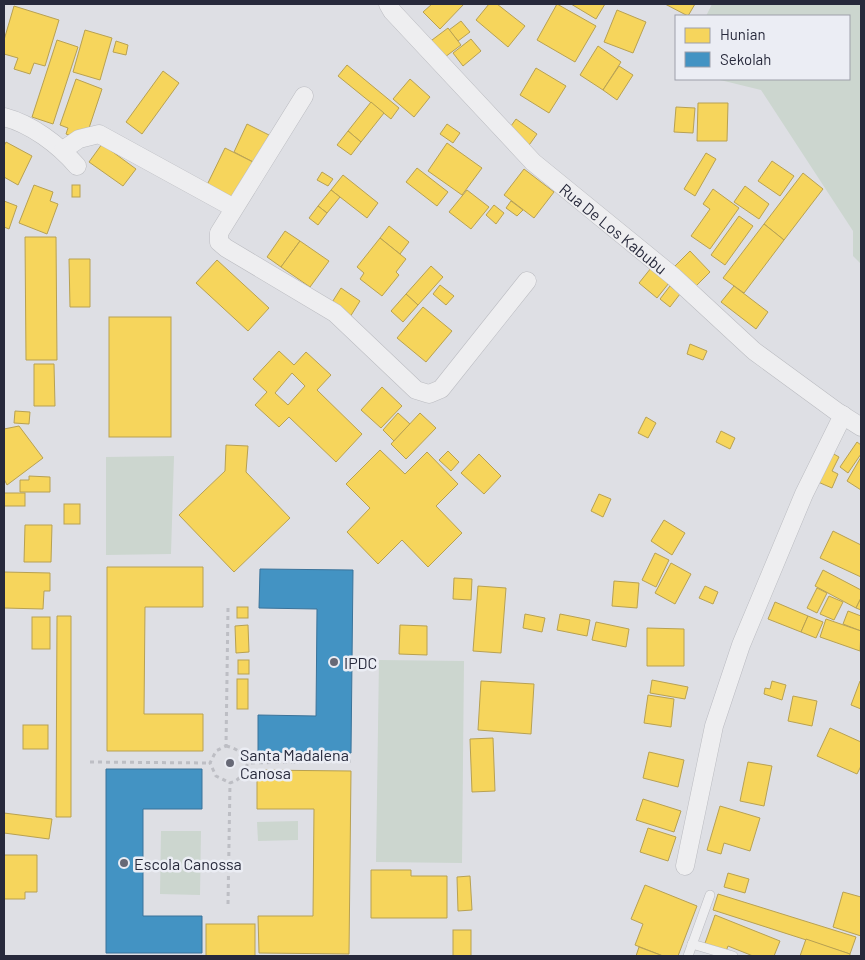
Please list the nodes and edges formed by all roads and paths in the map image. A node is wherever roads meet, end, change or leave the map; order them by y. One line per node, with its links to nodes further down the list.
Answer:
1 (388, 4): 8 (street, Rua De Los Kabubu)
2 (304, 96): 6 (street)
3 (4, 117): 4 (street)
4 (63, 150): 5 (street); 6 (street)
5 (76, 166)
6 (234, 208): 7 (street)
7 (527, 281)
8 (843, 415): 9 (street, Rua De Los Kabubu); 17 (street)
9 (861, 427)
10 (228, 608): 11 (path)
11 (226, 746): 14 (path); 15 (path)
12 (356, 761): 15 (path)
13 (90, 762): 14 (path)
14 (210, 763): 16 (path)
15 (248, 763): 16 (path)
16 (230, 783): 19 (path)
17 (685, 866)
18 (710, 895): 20 (lane)
19 (228, 904)
20 (692, 944): 21 (lane); 22 (lane)
21 (688, 956)
22 (732, 956)

